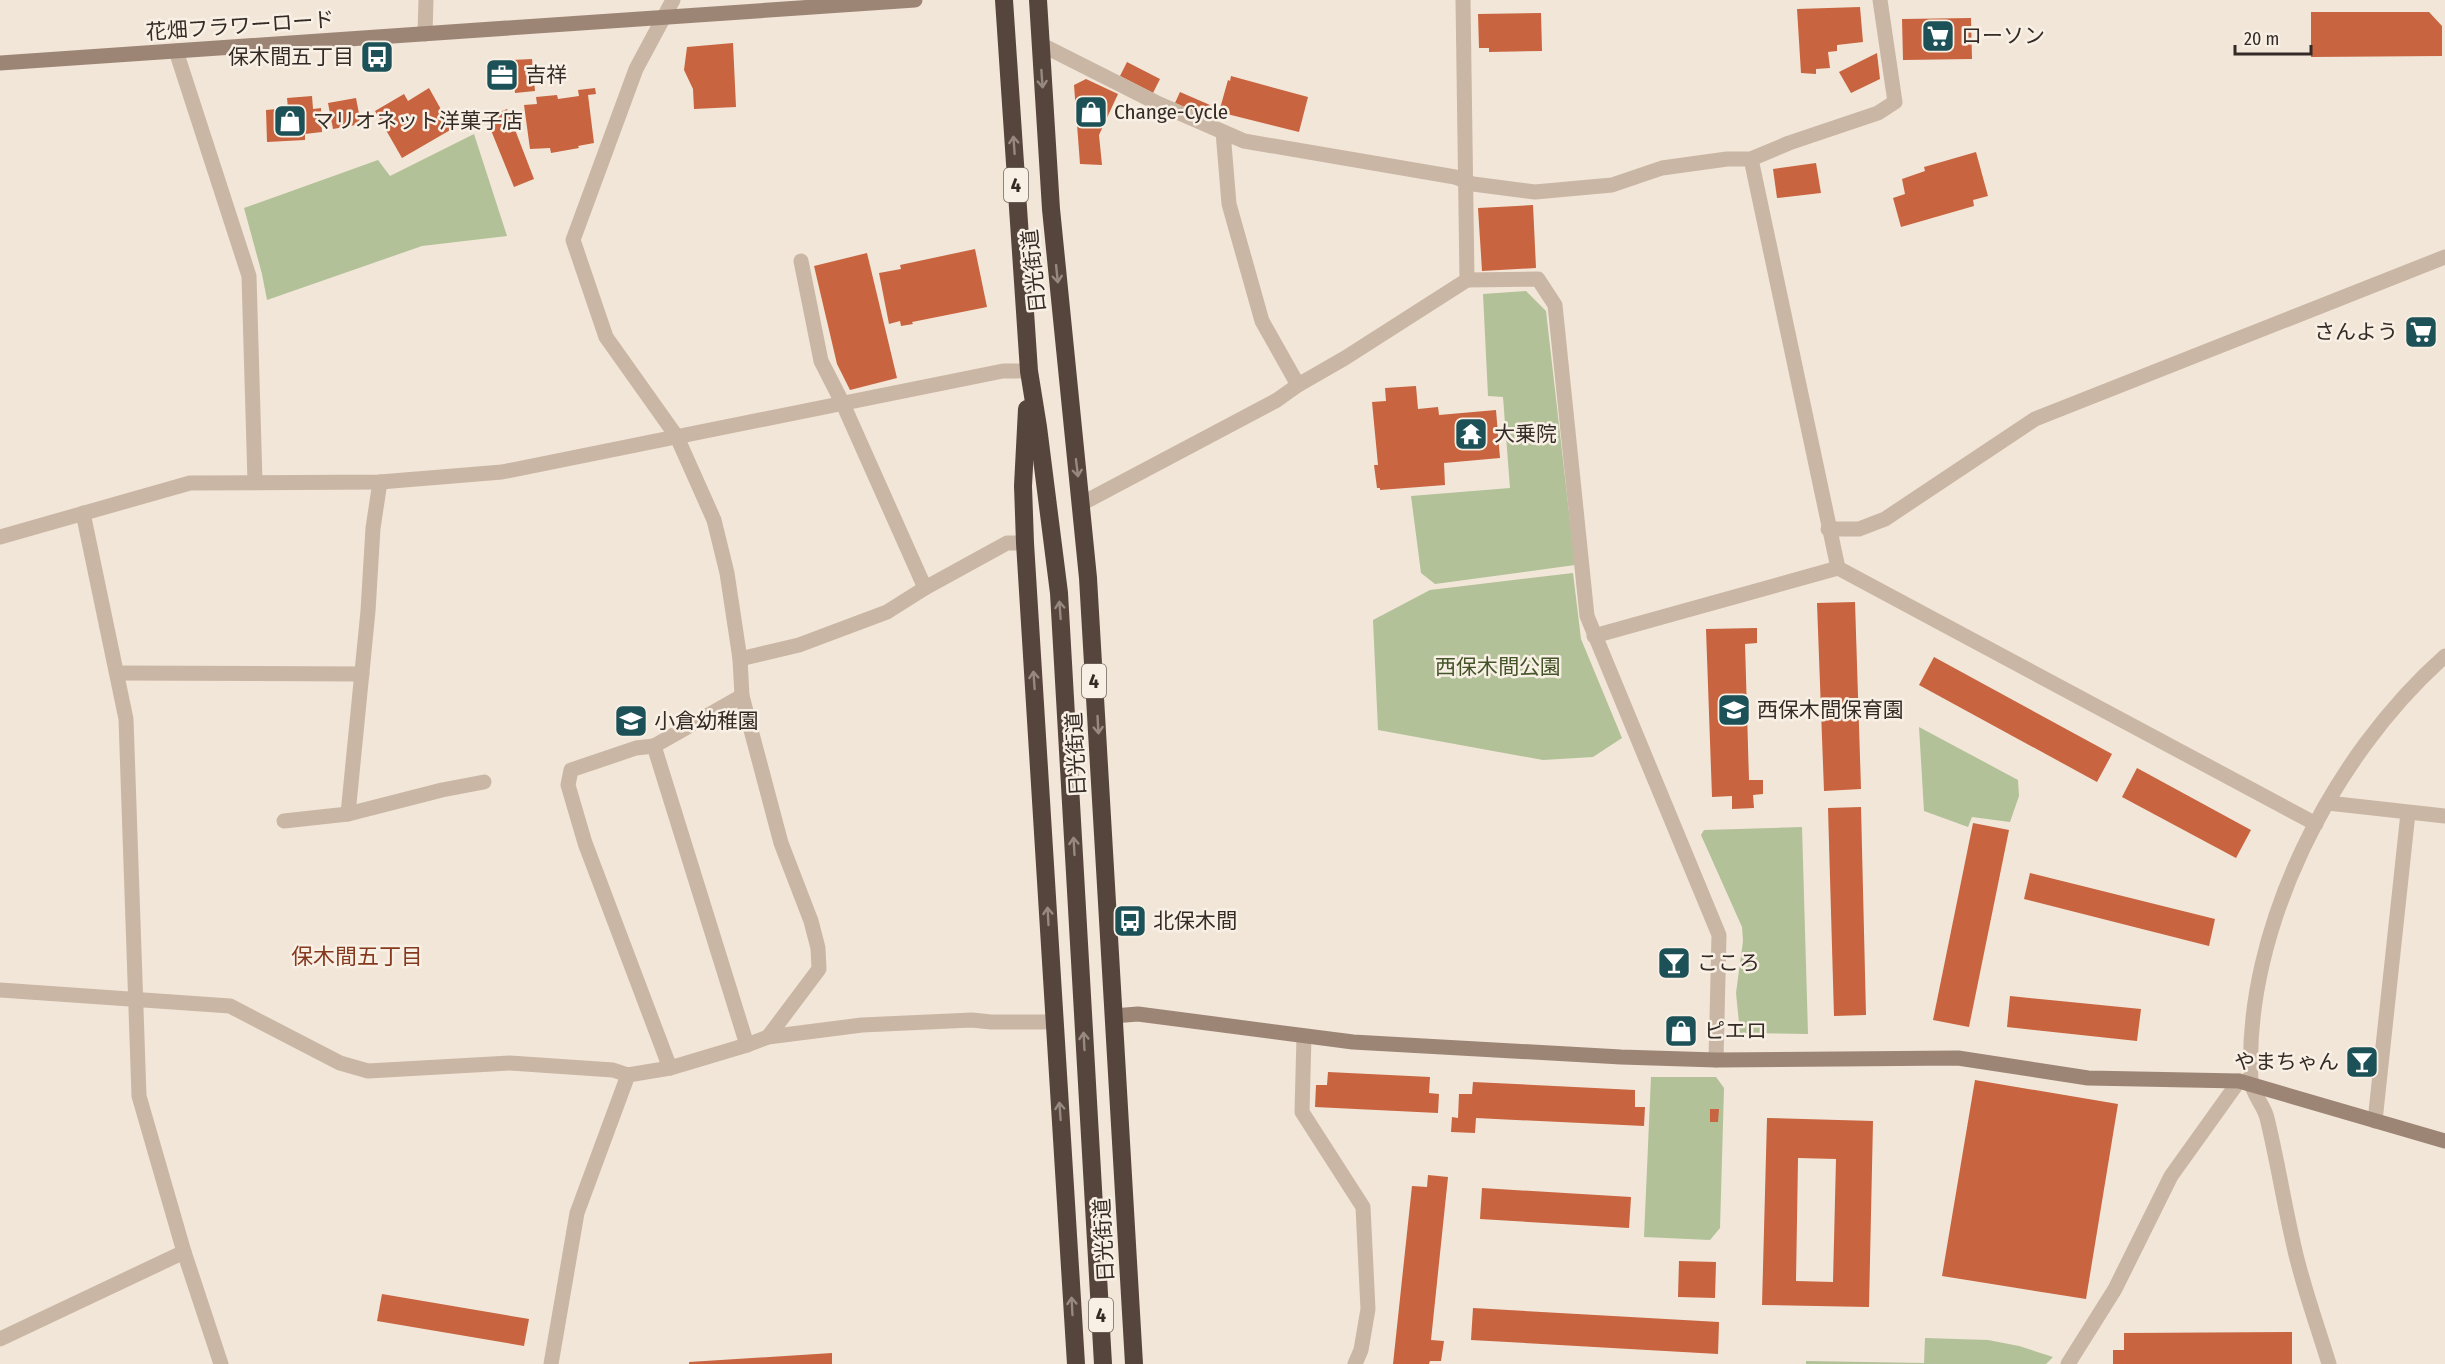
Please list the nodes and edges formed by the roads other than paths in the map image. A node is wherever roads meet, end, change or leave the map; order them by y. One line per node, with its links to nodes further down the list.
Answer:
1 (426, 0): 9 (street)
2 (673, 0): 8 (street)
3 (915, 0): 8 (street, 花畑フラワーロード)
4 (1004, 0): 19 (highway, 日光街道 / 4, one-way to 4)
5 (1038, 0): 10 (highway, 日光街道 / 4)
6 (1462, 0): 15 (street)
7 (1880, 0): 14 (street)
8 (662, 18): 9 (street, 花畑フラワーロード); 22 (street)
9 (425, 34): 11 (street, 花畑フラワーロード)
10 (1040, 44): 13 (street); 25 (highway, 日光街道 / 4, one-way to 25)
11 (176, 51): 12 (street, 花畑フラワーロード); 23 (street)
12 (0, 63)
13 (1223, 132): 15 (street); 20 (street)
14 (1752, 159): 15 (street); 27 (street)
15 (1464, 181): 18 (street)
16 (2445, 257): 27 (street)
17 (801, 261): 21 (street)
18 (1467, 280): 20 (street); 32 (street)
19 (1029, 371): 21 (street); 29 (highway, 4); 64 (highway, 日光街道 / 4, one-way to 19)
20 (1298, 385): 25 (street)
21 (843, 404): 22 (street); 31 (street)
22 (677, 437): 24 (street); 34 (street)
23 (255, 482): 24 (street); 26 (street)
24 (380, 482): 36 (street)
25 (1081, 504): 48 (highway, 日光街道 / 4, one-way to 48)
26 (82, 513): 28 (street); 35 (street)
27 (1828, 529): 30 (street)
28 (0, 537)
29 (1025, 543): 31 (street); 49 (highway, 4, one-way to 29)
30 (1839, 568): 32 (street); 45 (street)
31 (925, 588): 34 (street)
32 (1594, 636): 53 (street)
33 (2445, 656): 40 (street)
34 (740, 659): 37 (street)
35 (117, 673): 36 (street); 47 (street)
36 (362, 674): 42 (street)
37 (742, 696): 38 (street); 51 (street)
38 (654, 746): 52 (street); 54 (street)
39 (484, 783): 42 (street)
40 (2328, 803): 41 (street); 45 (street)
41 (2408, 813): 43 (street); 57 (street)
42 (348, 814): 44 (street)
43 (2445, 816)
44 (284, 821)
45 (2316, 824): 56 (street)
46 (0, 990): 47 (street)
47 (135, 998): 55 (street); 59 (street)
48 (1113, 1016): 50 (street); 65 (highway, 日光街道 / 4)
49 (1055, 1022): 51 (street); 63 (highway, 4, one-way to 49)
50 (1304, 1036): 53 (street); 66 (street)
51 (768, 1037): 52 (street)
52 (747, 1045): 54 (street)
53 (1716, 1060): 56 (street)
54 (670, 1068): 55 (street)
55 (628, 1075): 62 (street)
56 (2245, 1082): 57 (street); 67 (street); 68 (street)
57 (2375, 1121): 58 (street)
58 (2445, 1141)
59 (184, 1252): 60 (street); 61 (street)
60 (0, 1339)
61 (221, 1364)
62 (551, 1364)
63 (1076, 1364)
64 (1103, 1364)
65 (1134, 1364)
66 (1355, 1364)
67 (2068, 1364)
68 (2329, 1364)

